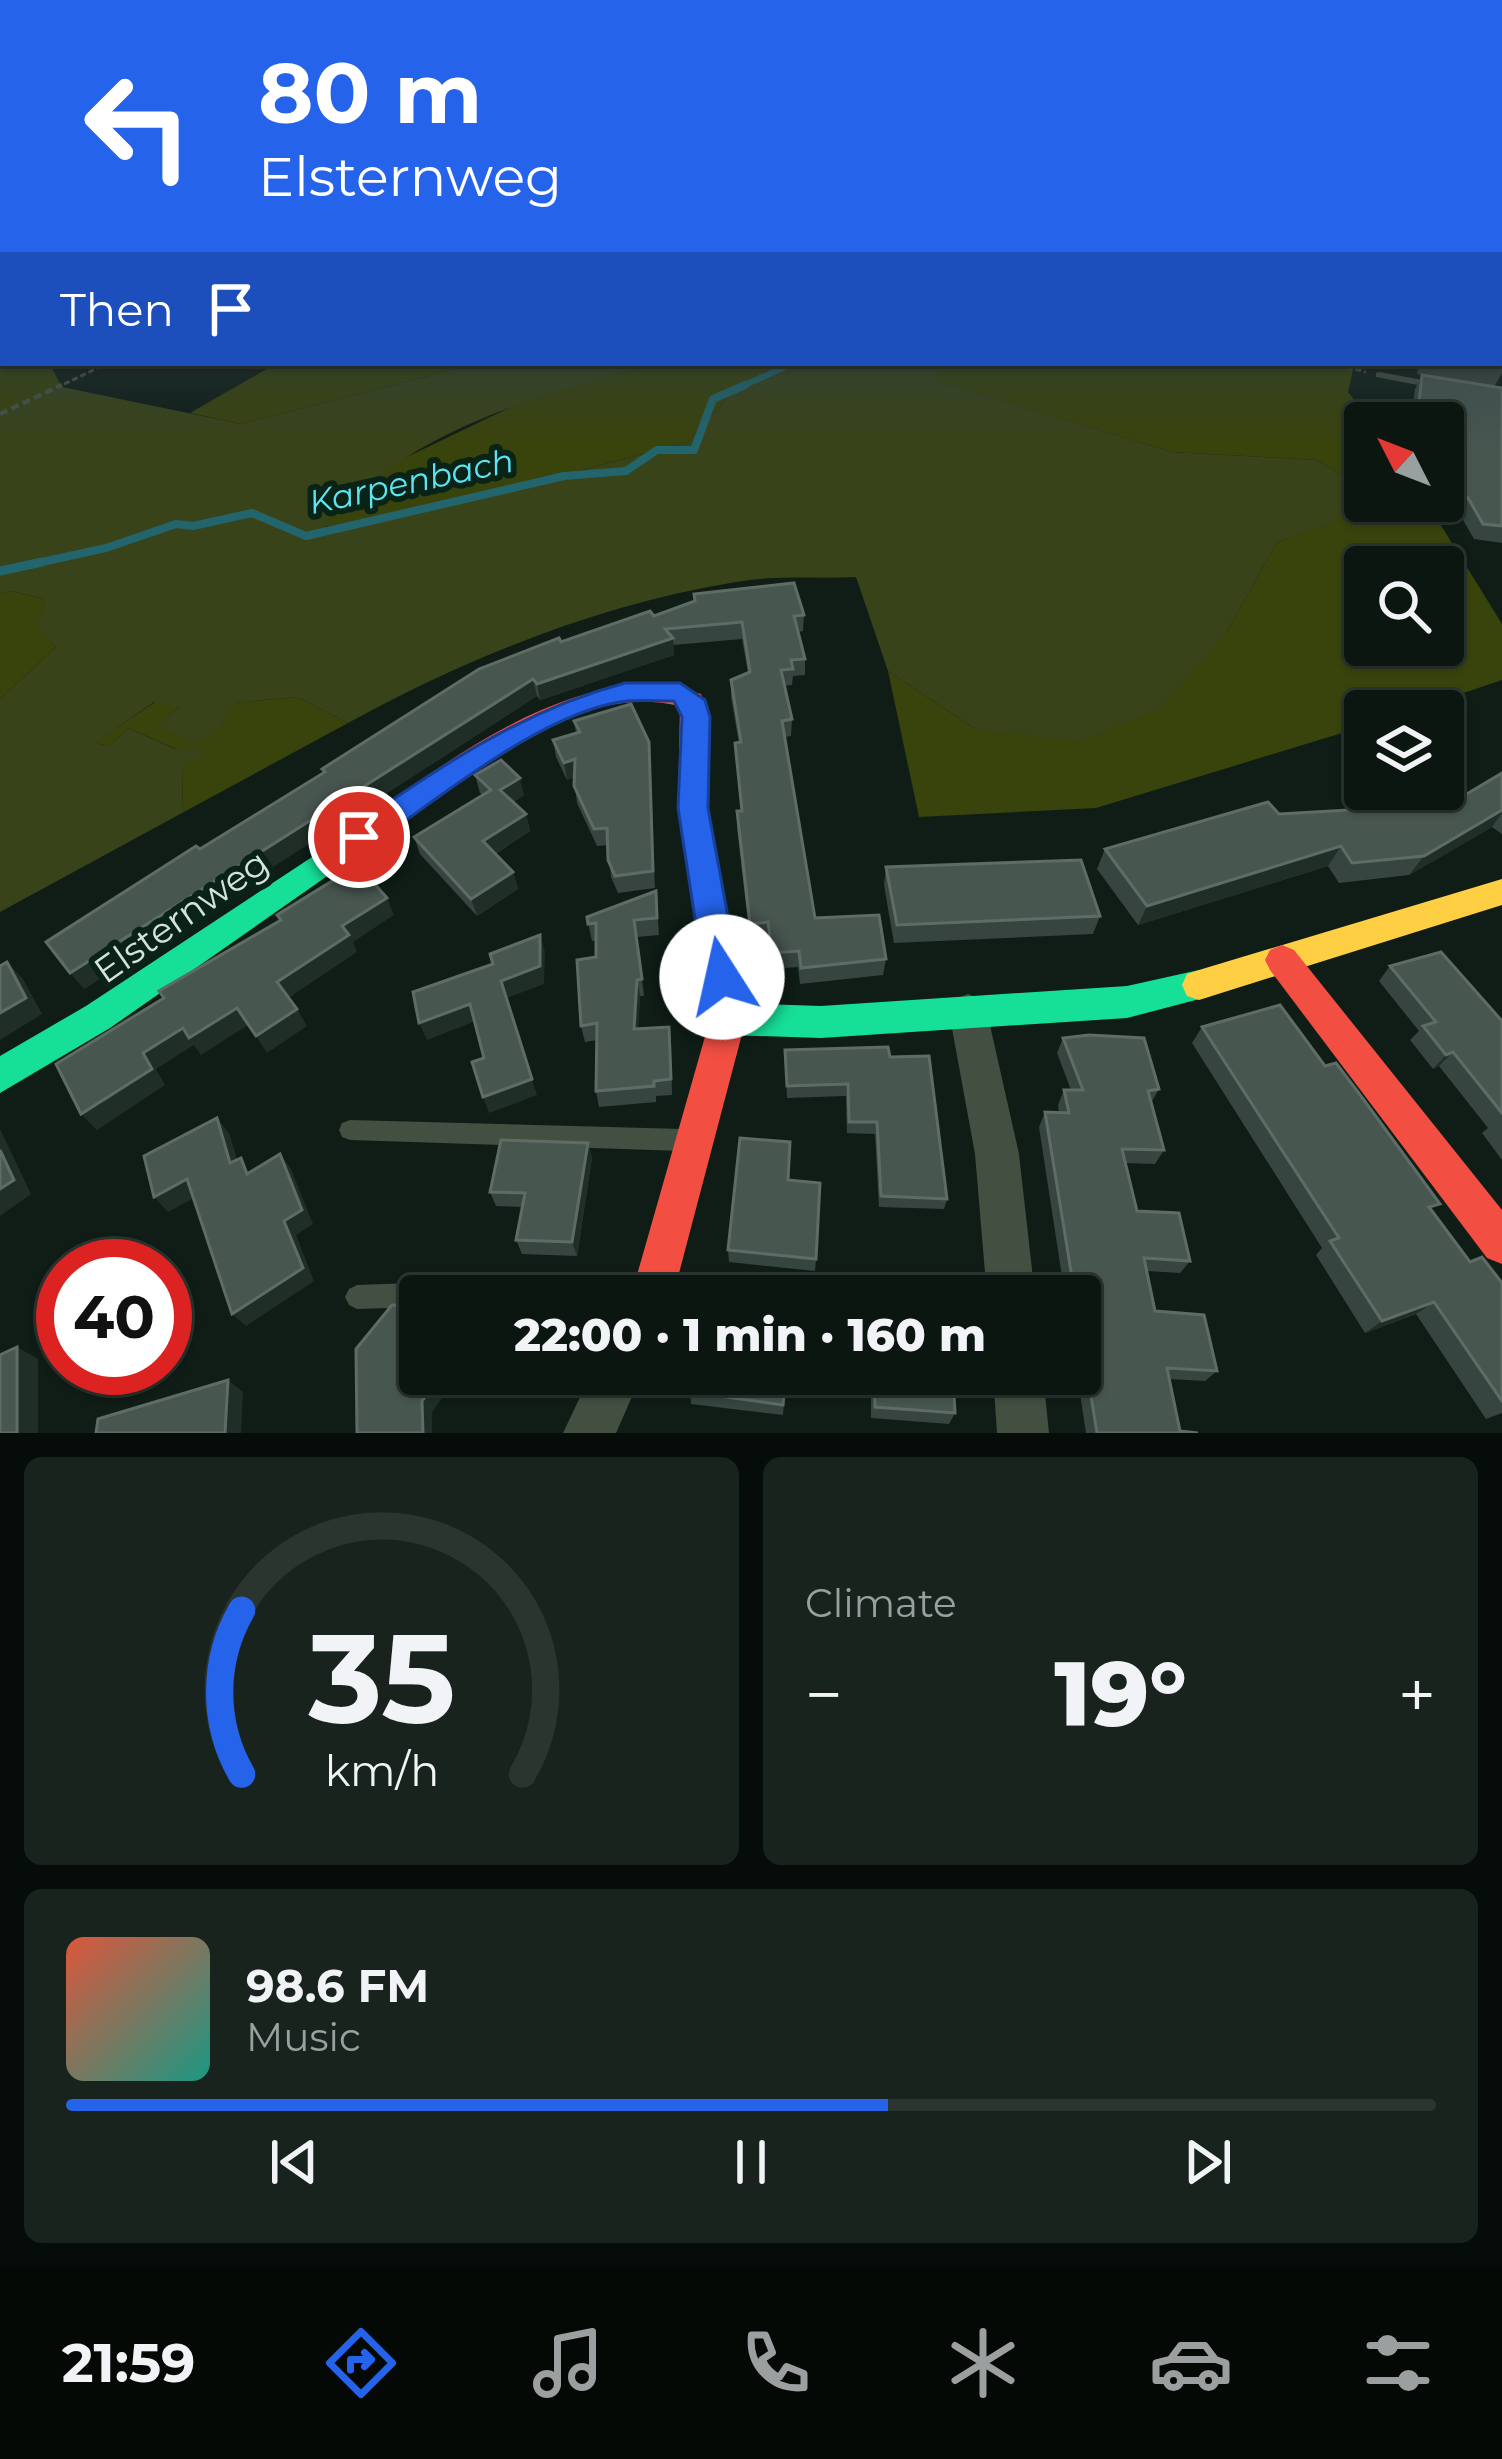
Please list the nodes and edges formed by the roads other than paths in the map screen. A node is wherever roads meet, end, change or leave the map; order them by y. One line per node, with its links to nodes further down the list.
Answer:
1 (1379, 375): 2 (lane)
2 (1443, 387)
3 (1502, 892): 4 (street)
4 (1282, 960): 5 (street); 10 (street)
5 (968, 1012): 6 (street); 12 (street)
6 (728, 1019): 7 (street, Elsternweg); 9 (street)
7 (0, 1076)
8 (350, 1130): 9 (lane)
9 (695, 1140): 11 (street)
10 (1502, 1243)
11 (658, 1275)
12 (1009, 1275)
13 (399, 1296): 14 (lane)
14 (357, 1297)
15 (607, 1395): 17 (street)
16 (1020, 1395): 18 (street)
17 (590, 1433)
18 (1023, 1433)

